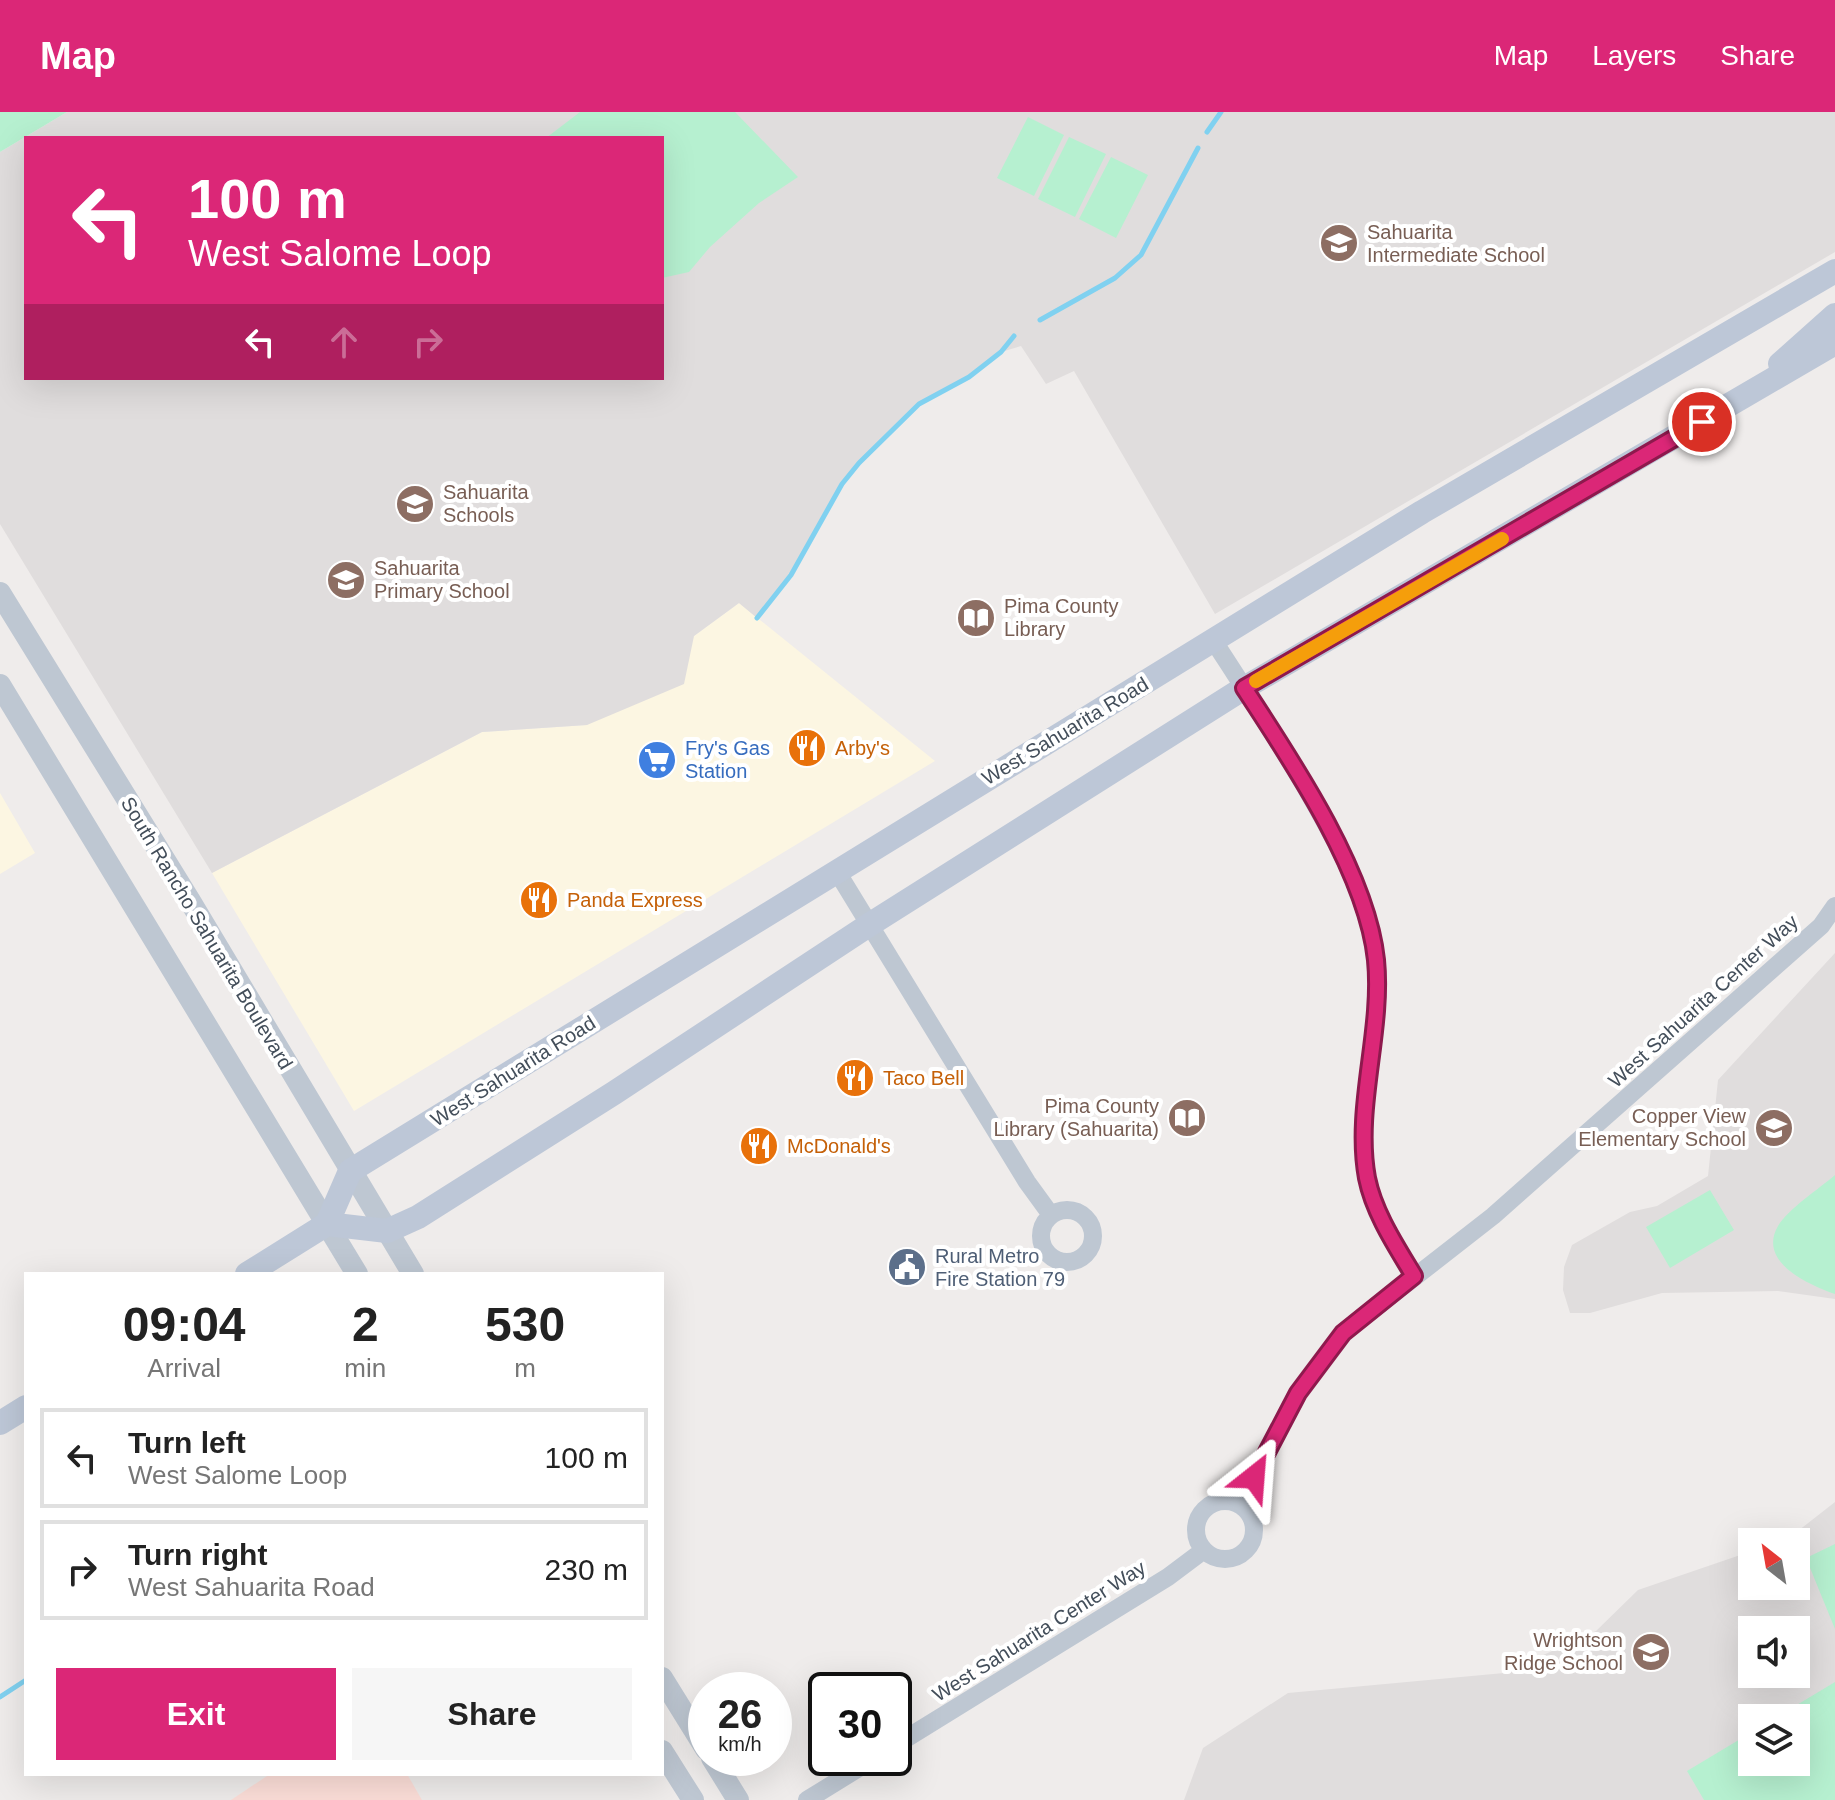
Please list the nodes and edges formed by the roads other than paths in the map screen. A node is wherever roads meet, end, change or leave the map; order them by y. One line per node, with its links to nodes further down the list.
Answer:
1 (1835, 271): 6 (main road, West Sahuarita Road)
2 (1835, 315): 4 (main road)
3 (1835, 343): 4 (main road)
4 (1753, 391): 8 (main road)
5 (0, 593): 12 (street, South Rancho Sahuarita Boulevard)
6 (1213, 640): 8 (street); 9 (main road, West Sahuarita Road)
7 (0, 685): 14 (street)
8 (1244, 688): 11 (main road); 19 (street)
9 (836, 870): 11 (street); 12 (main road, West Sahuarita Road)
10 (1835, 906): 19 (street, West Sahuarita Center Way)
11 (869, 925): 13 (street); 15 (main road)
12 (350, 1171): 14 (main road); 15 (street, South Rancho Sahuarita Boulevard)
13 (1051, 1215)
14 (327, 1224): 15 (main road); 16 (main road); 17 (street)
15 (387, 1231): 18 (street, South Rancho Sahuarita Boulevard)
16 (250, 1272)
17 (356, 1272)
18 (412, 1272)
19 (1414, 1276): 22 (street, West Sahuarita Center Way)
20 (24, 1408): 21 (main road)
21 (0, 1423)
22 (1239, 1504): 23 (street); 23 (street)
23 (1204, 1550): 26 (street, West Sahuarita Center Way)
24 (664, 1681): 25 (street)
25 (688, 1720)
26 (912, 1735)
27 (664, 1754): 30 (street)
28 (723, 1776): 31 (street)
29 (846, 1776): 32 (street)
30 (693, 1800)
31 (738, 1800)
32 (807, 1800)

